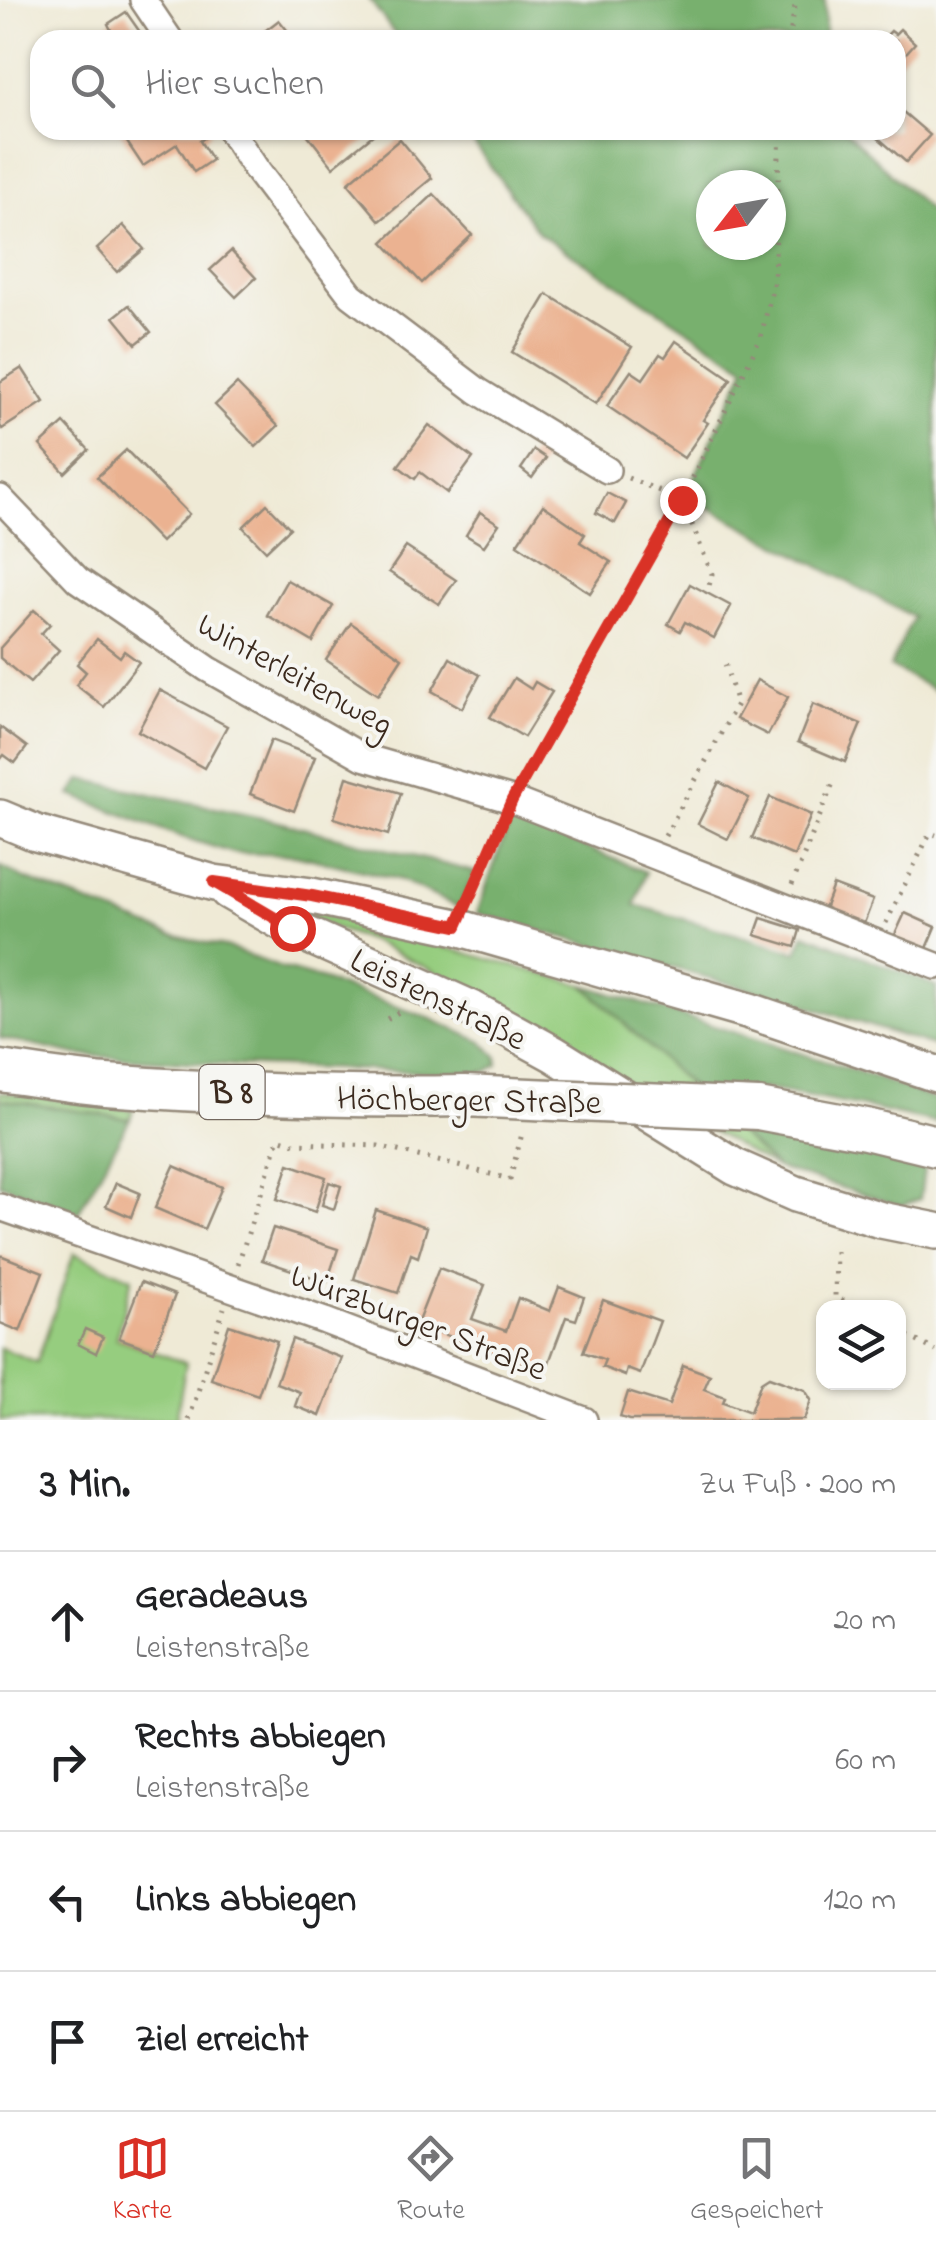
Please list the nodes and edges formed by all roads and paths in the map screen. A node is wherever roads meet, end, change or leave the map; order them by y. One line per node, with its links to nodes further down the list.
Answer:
1 (143, 0): 3 (street)
2 (796, 0): 4 (path)
3 (163, 30)
4 (791, 30)
5 (237, 140): 7 (street)
6 (780, 140): 9 (path)
7 (606, 470): 9 (path)
8 (0, 498): 13 (street, Winterleitenweg)
9 (682, 500): 10 (path); 13 (path)
10 (708, 594)
11 (724, 663): 16 (path)
12 (833, 783): 18 (path)
13 (512, 800): 16 (street, Winterleitenweg); 19 (path)
14 (0, 818): 17 (main road, Leistenstraße)
15 (936, 835): 20 (path)
16 (654, 856): 18 (street, Winterleitenweg)
17 (214, 882): 19 (main road, Leistenstraße); 27 (main road, Leistenstraße)
18 (783, 906): 20 (street, Winterleitenweg)
19 (457, 926): 23 (main road, Leistenstraße)
20 (876, 942): 21 (street, Winterleitenweg)
21 (936, 966)
22 (0, 1071): 24 (main road, Höchberger Straße / B 8, bridge)
23 (936, 1074)
24 (936, 1146)
25 (516, 1159): 29 (path)
26 (0, 1207): 29 (street)
27 (936, 1231)
28 (836, 1251): 30 (path)
29 (230, 1288): 33 (path); 34 (street, Würzburger Straße)
30 (841, 1300)
31 (906, 1334): 32 (path)
32 (936, 1351)
33 (189, 1420)
34 (584, 1420)

